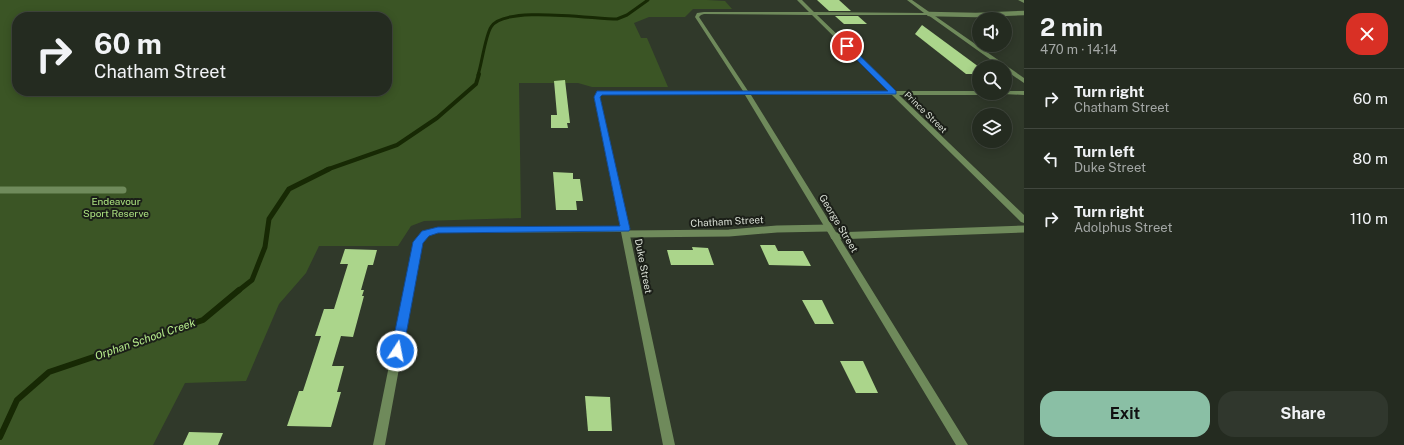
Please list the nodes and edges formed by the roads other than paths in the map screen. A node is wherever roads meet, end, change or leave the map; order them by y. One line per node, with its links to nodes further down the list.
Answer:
1 (799, 0): 6 (street, Prince Street)
2 (909, 0): 7 (street)
3 (1020, 0): 4 (street)
4 (1024, 2)
5 (1024, 13): 7 (lane)
6 (814, 14): 7 (street); 11 (street, George Street); 12 (street, Prince Street)
7 (929, 14): 8 (street)
8 (995, 60)
9 (1012, 72): 10 (street)
10 (1024, 81)
11 (746, 93): 12 (street); 19 (street, George Street); 21 (street, Duke Street)
12 (894, 93): 13 (street); 18 (street, Prince Street)
13 (972, 93)
14 (1012, 93): 15 (street)
15 (1024, 93)
16 (0, 190): 17 (lane)
17 (123, 190)
18 (1024, 220)
19 (829, 228): 21 (lane, Chatham Street); 22 (street, George Street)
20 (1024, 229): 22 (lane)
21 (626, 232): 23 (street, Chatham Street); 24 (street, Duke Street)
22 (834, 236): 25 (street, George Street)
23 (379, 445)
24 (669, 445)
25 (962, 445)

